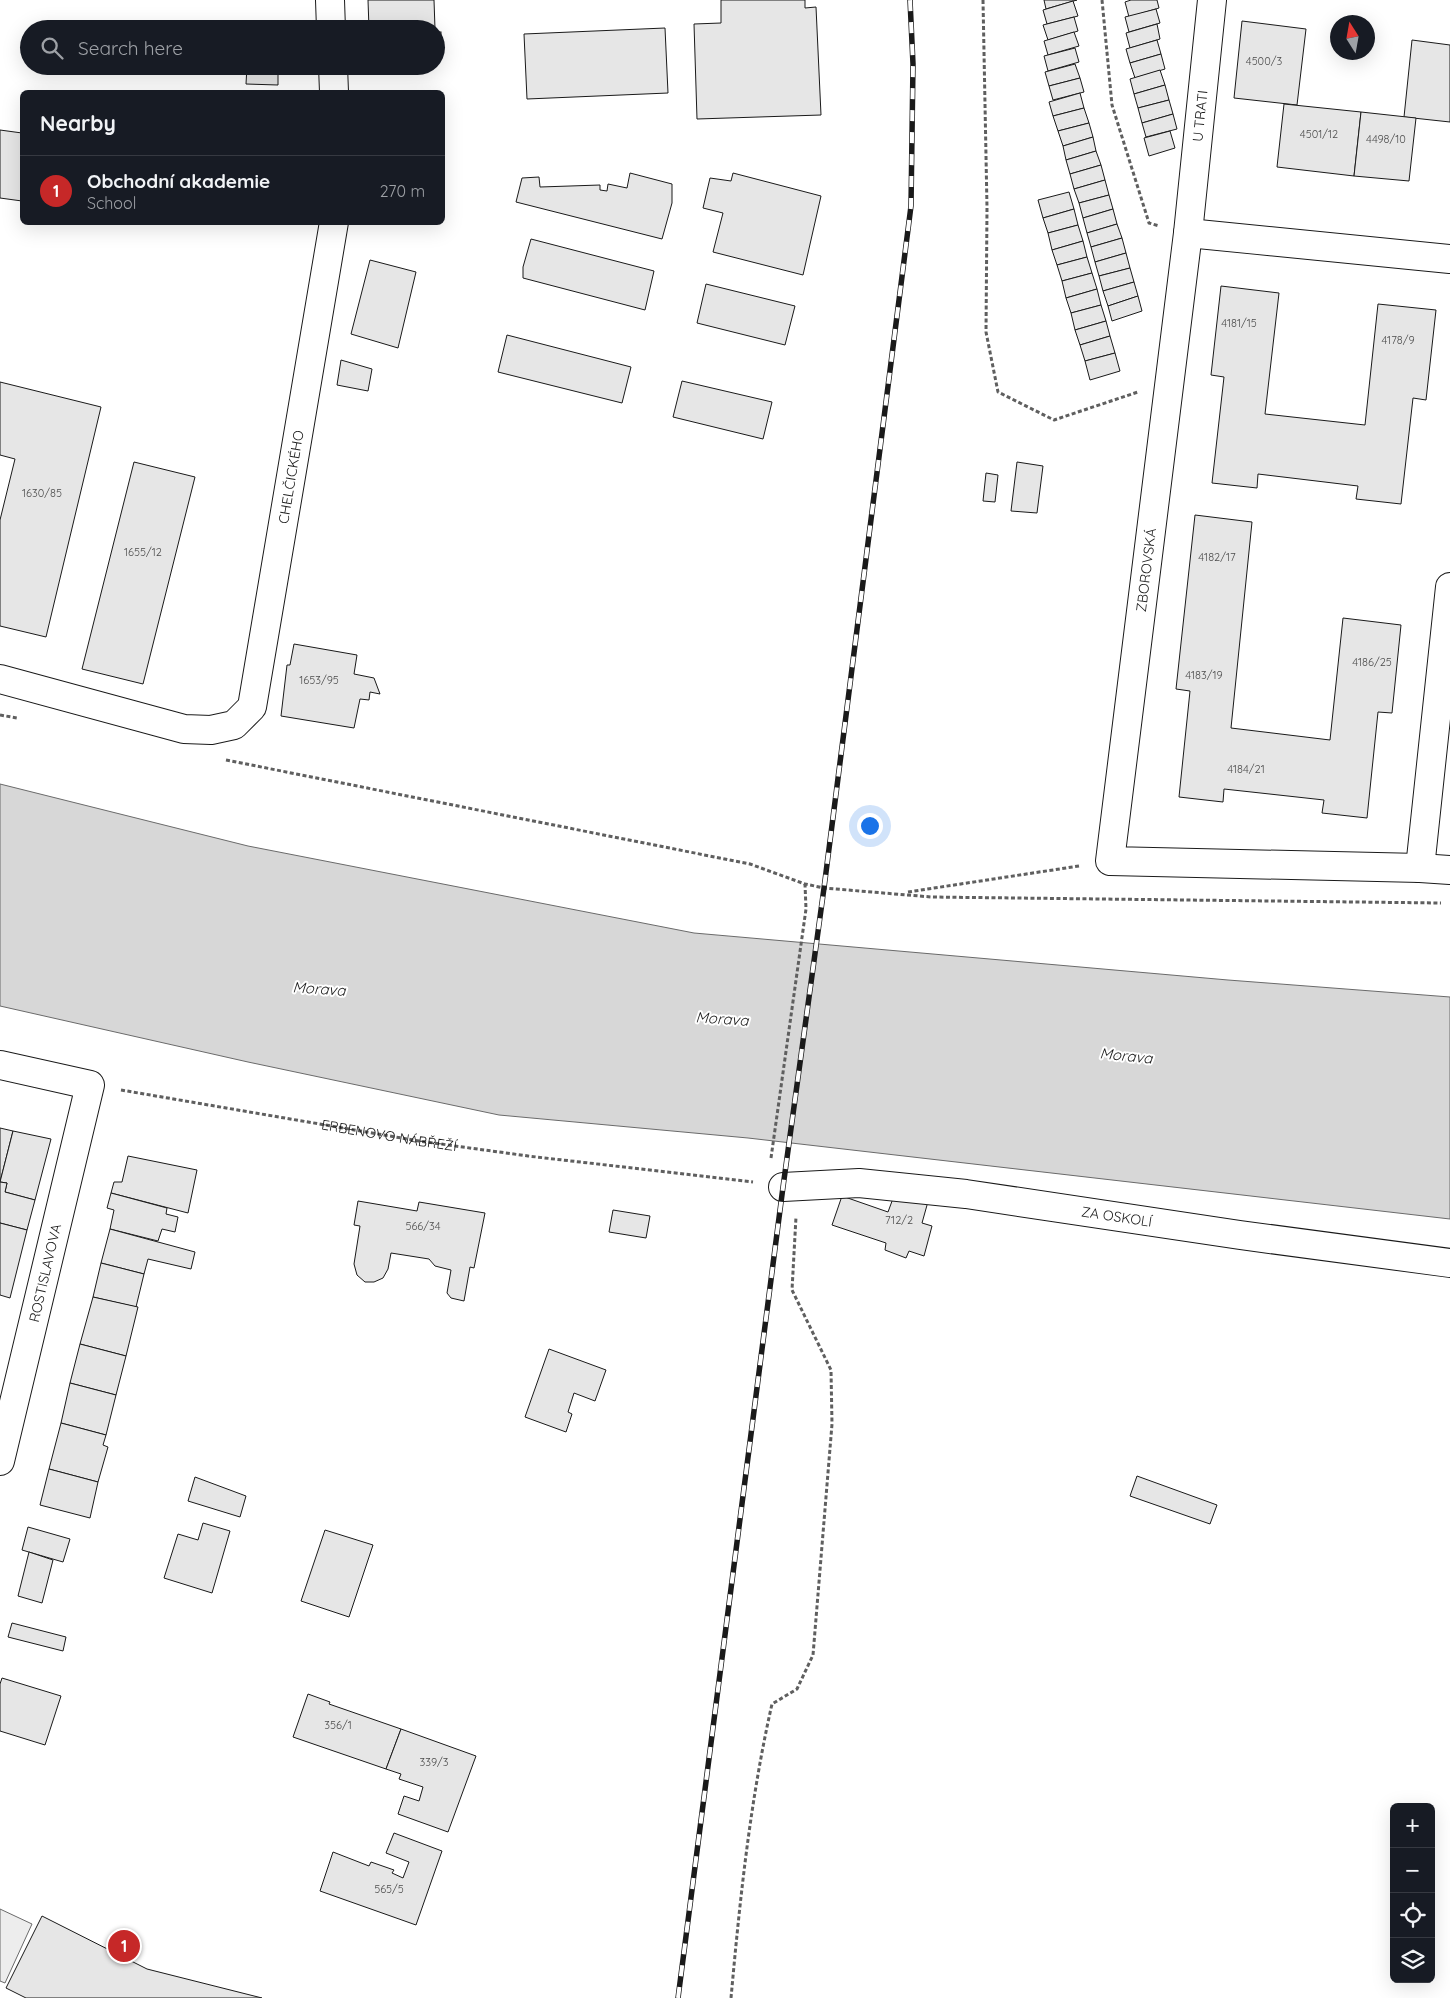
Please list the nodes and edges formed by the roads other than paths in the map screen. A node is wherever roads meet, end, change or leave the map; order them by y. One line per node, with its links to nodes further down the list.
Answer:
1 (330, 0): 3 (street)
2 (1212, 0): 7 (street, U TRATI)
3 (331, 20)
4 (333, 75): 5 (street)
5 (334, 90)
6 (333, 225): 10 (street, CHELČICKÉHO)
7 (1188, 233): 8 (street); 11 (street, ZBOROVSKÁ)
8 (1450, 258)
9 (1450, 587): 11 (street)
10 (0, 679)
11 (1420, 868): 12 (street)
12 (1450, 870)
13 (0, 1065): 16 (street, ROSTISLAVOVA)
14 (791, 1186): 15 (street, ZA OSKOLÍ)
15 (1450, 1263)
16 (0, 1461)

